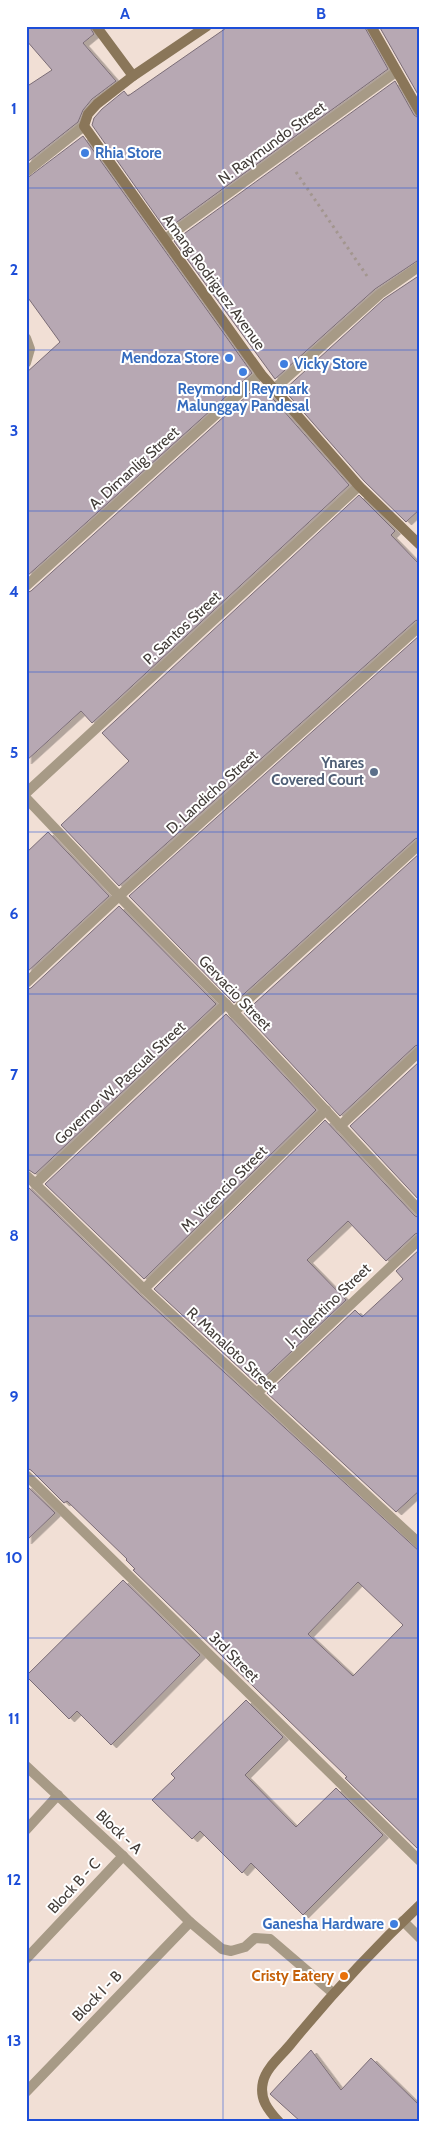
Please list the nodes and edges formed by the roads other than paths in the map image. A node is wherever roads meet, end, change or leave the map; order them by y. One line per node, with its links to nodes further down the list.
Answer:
1 (96, 26): 5 (street)
2 (207, 26): 5 (street)
3 (371, 26): 4 (street)
4 (396, 72): 6 (street); 9 (street, N. Raymundo Street)
5 (133, 76): 7 (street)
6 (420, 112)
7 (84, 126): 8 (street); 9 (street, Amang Rodriguez Avenue)
8 (26, 172)
9 (165, 239): 13 (street, Amang Rodriguez Avenue)
10 (420, 266): 14 (street)
11 (26, 338): 12 (street)
12 (27, 363)
13 (261, 374): 14 (street, Amang Rodriguez Avenue); 17 (street, A. Dimanlig Street)
14 (274, 389): 15 (street, Amang Rodriguez Avenue)
15 (359, 486): 16 (street, Amang Rodriguez Avenue); 19 (street, P. Santos Street)
16 (420, 545)
17 (26, 586)
18 (420, 626): 22 (street, D. Landicho Street)
19 (26, 793)
20 (26, 798): 22 (street, Gervacio Street)
21 (420, 844): 25 (street)
22 (119, 896): 23 (street, D. Landicho Street); 24 (street, Gervacio Street)
23 (26, 982)
24 (226, 1004): 25 (street, Gervacio Street); 30 (street, Governor W. Pascual Street)
25 (233, 1013): 27 (street, Gervacio Street)
26 (420, 1051): 28 (street)
27 (326, 1110): 28 (street, Gervacio Street); 33 (street, M. Vicencio Street)
28 (340, 1126): 31 (street, Gervacio Street)
29 (26, 1176): 30 (street, R. Manaloto Street)
30 (35, 1184): 33 (street, R. Manaloto Street)
31 (420, 1211)
32 (420, 1239): 34 (street, J. Tolentino Street)
33 (144, 1289): 34 (street, R. Manaloto Street)
34 (257, 1393): 36 (street, R. Manaloto Street)
35 (26, 1474): 41 (street, 3rd Street)
36 (420, 1544)
37 (26, 1766): 38 (street, Block - A)
38 (58, 1796): 39 (street); 40 (street, Block - A)
39 (26, 1830)
40 (123, 1856): 44 (street, Block - A); 46 (street, Block B - C)
41 (420, 1862)
42 (420, 1905): 43 (street)
43 (403, 1920): 45 (street); 47 (street)
44 (190, 1922): 47 (street, Block - A); 48 (street, Block I - B)
45 (420, 1938)
46 (26, 1959)
47 (333, 1993): 49 (street)
48 (26, 2092)
49 (279, 2122)

